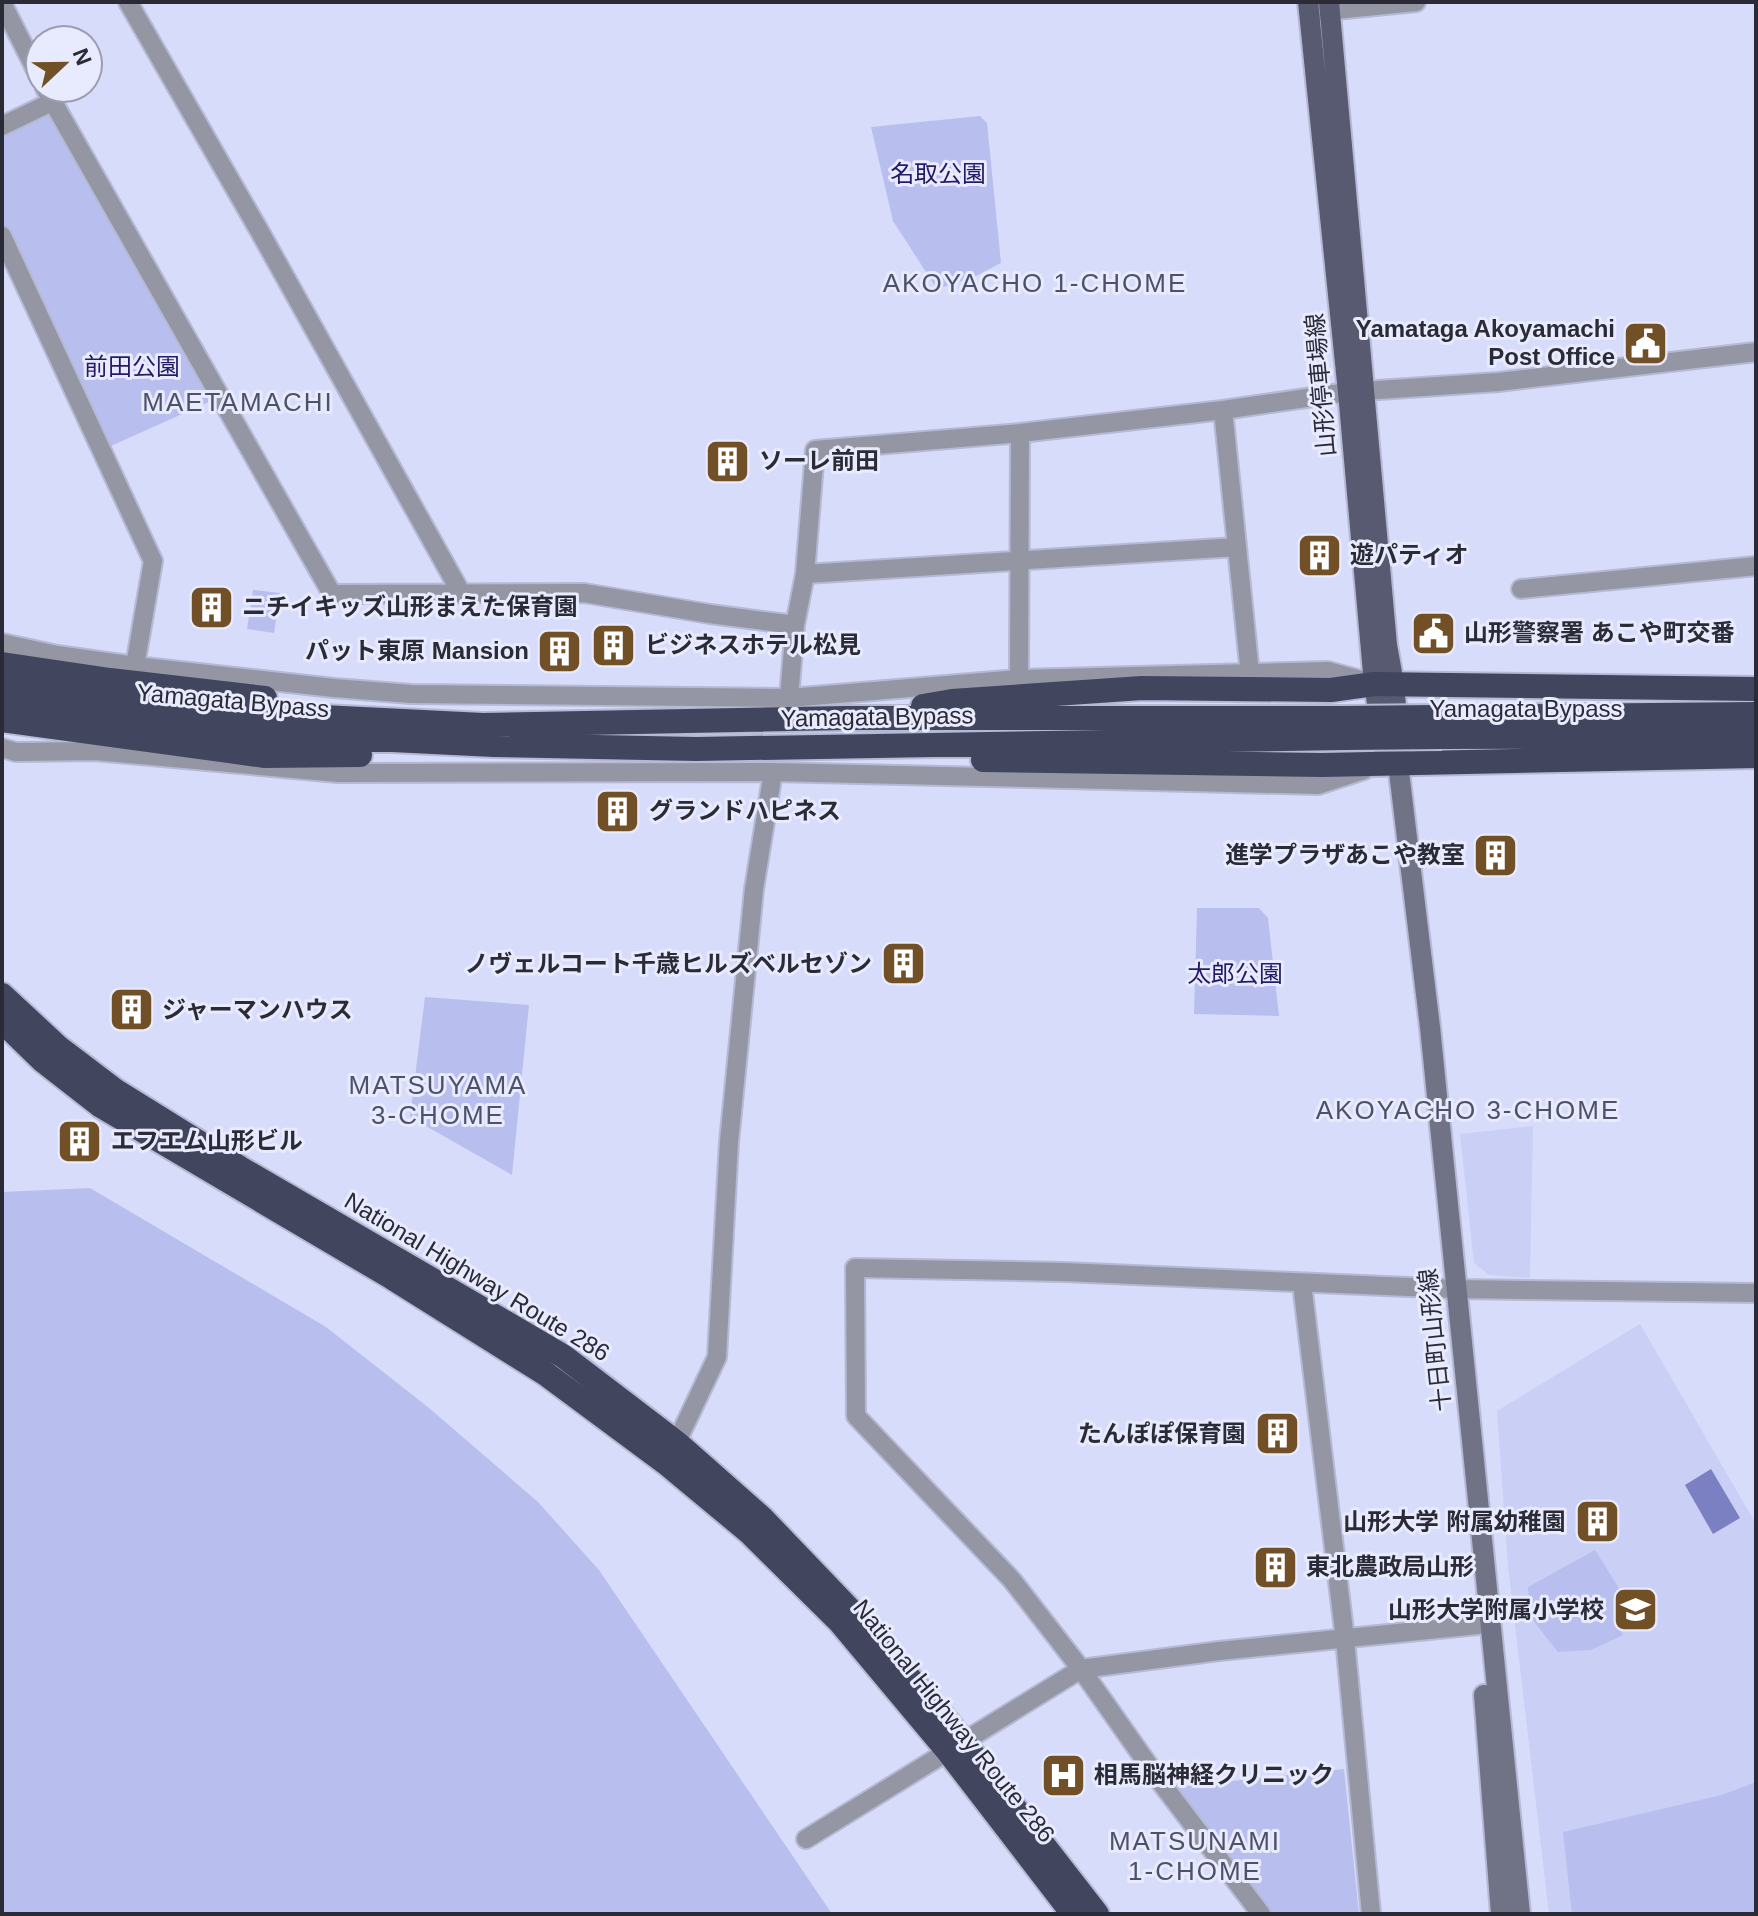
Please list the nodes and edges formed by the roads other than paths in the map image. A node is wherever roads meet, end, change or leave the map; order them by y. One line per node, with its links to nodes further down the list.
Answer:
1 (128, 2): 19 (street)
2 (1416, 2): 4 (street)
3 (2, 3): 5 (street)
4 (1319, 7): 11 (main road, 山形停車場線)
5 (24, 46)
6 (35, 104): 8 (street)
7 (54, 104): 19 (street)
8 (2, 126)
9 (2, 236): 23 (street)
10 (1756, 352): 11 (street)
11 (1357, 391): 12 (street); 27 (main road, 山形停車場線)
12 (1223, 410): 13 (street); 14 (street)
13 (1020, 433): 15 (street); 17 (street)
14 (1237, 547): 15 (street); 24 (street)
15 (1021, 561): 17 (street); 25 (street)
16 (1756, 566): 18 (street)
17 (805, 574): 20 (street)
18 (1521, 589)
19 (460, 591): 20 (street)
20 (795, 625): 29 (street)
21 (2, 643): 23 (street)
22 (2, 664): 36 (highway)
23 (135, 666): 29 (street)
24 (1250, 674): 25 (street); 27 (street)
25 (1019, 679): 29 (street)
26 (2, 682): 36 (highway, Yamagata Bypass)
27 (1384, 684): 28 (highway); 32 (highway); 41 (main road, 山形停車場線)
28 (1756, 689)
29 (789, 698)
30 (2, 702): 36 (highway, Yamagata Bypass)
31 (1756, 714): 34 (highway, Yamagata Bypass)
32 (846, 718): 35 (highway, Yamagata Bypass); 36 (highway, Yamagata Bypass)
33 (2, 720): 36 (highway)
34 (1439, 727): 35 (highway, Yamagata Bypass, bridge); 37 (highway, Yamagata Bypass)
35 (1343, 728): 38 (highway, Yamagata Bypass)
36 (488, 735): 38 (highway, Yamagata Bypass)
37 (1756, 736)
38 (838, 746): 41 (highway)
39 (2, 748): 42 (street)
40 (1756, 756): 41 (highway)
41 (1393, 762): 42 (street); 46 (main road, 十日町山形線)
42 (773, 772): 48 (street)
43 (2, 995): 48 (highway, National Highway Route 286)
44 (2, 1021): 48 (highway, National Highway Route 286)
45 (1302, 1284): 46 (street); 50 (street); 51 (street)
46 (1450, 1289): 47 (street); 49 (main road, 十日町山形線); 59 (main road, 十日町山形線)
47 (1756, 1293)
48 (671, 1453): 52 (highway, National Highway Route 286)
49 (1478, 1625): 50 (street); 58 (main road, 十日町山形線)
50 (1345, 1639): 51 (street); 57 (street)
51 (1081, 1669): 52 (street); 56 (street)
52 (954, 1746): 53 (street); 54 (highway, National Highway Route 286); 55 (highway, National Highway Route 286)
53 (806, 1839)
54 (1073, 1914)
55 (1097, 1914)
56 (1261, 1914)
57 (1371, 1914)
58 (1501, 1914)
59 (1520, 1914)

